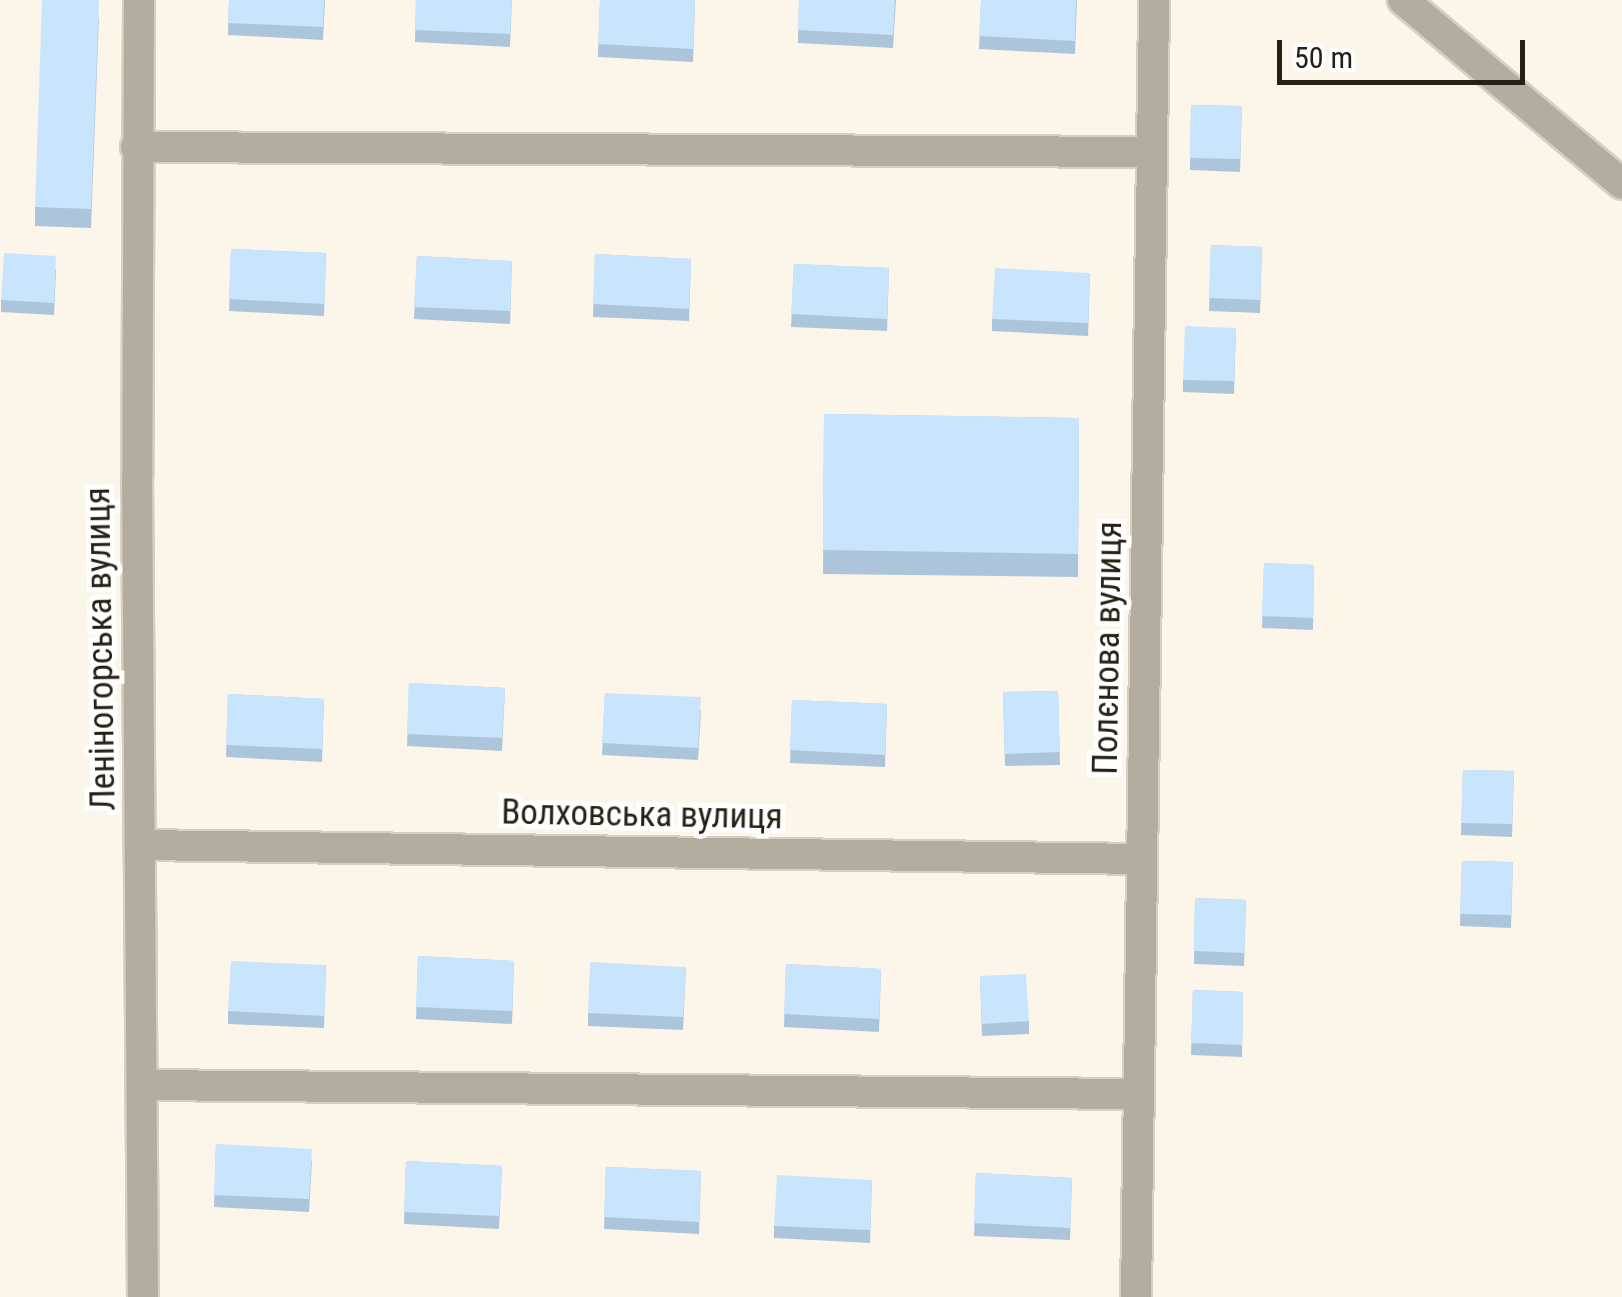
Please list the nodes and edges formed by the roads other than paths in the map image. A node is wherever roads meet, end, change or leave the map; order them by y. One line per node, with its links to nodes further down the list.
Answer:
1 (140, 0): 4 (street, Леніногорська вулиця)
2 (1154, 0): 5 (street, Полєнова вулиця)
3 (1403, 0): 6 (street)
4 (136, 147): 5 (street); 7 (street, Леніногорська вулиця)
5 (1152, 152): 8 (street, Полєнова вулиця)
6 (1622, 184)
7 (140, 845): 8 (street, Волховська вулиця); 9 (street, Леніногорська вулиця)
8 (1142, 859): 10 (street, Полєнова вулиця)
9 (142, 1085): 10 (street); 11 (street, Леніногорська вулиця)
10 (1139, 1094): 12 (street, Полєнова вулиця)
11 (143, 1297)
12 (1136, 1297)

